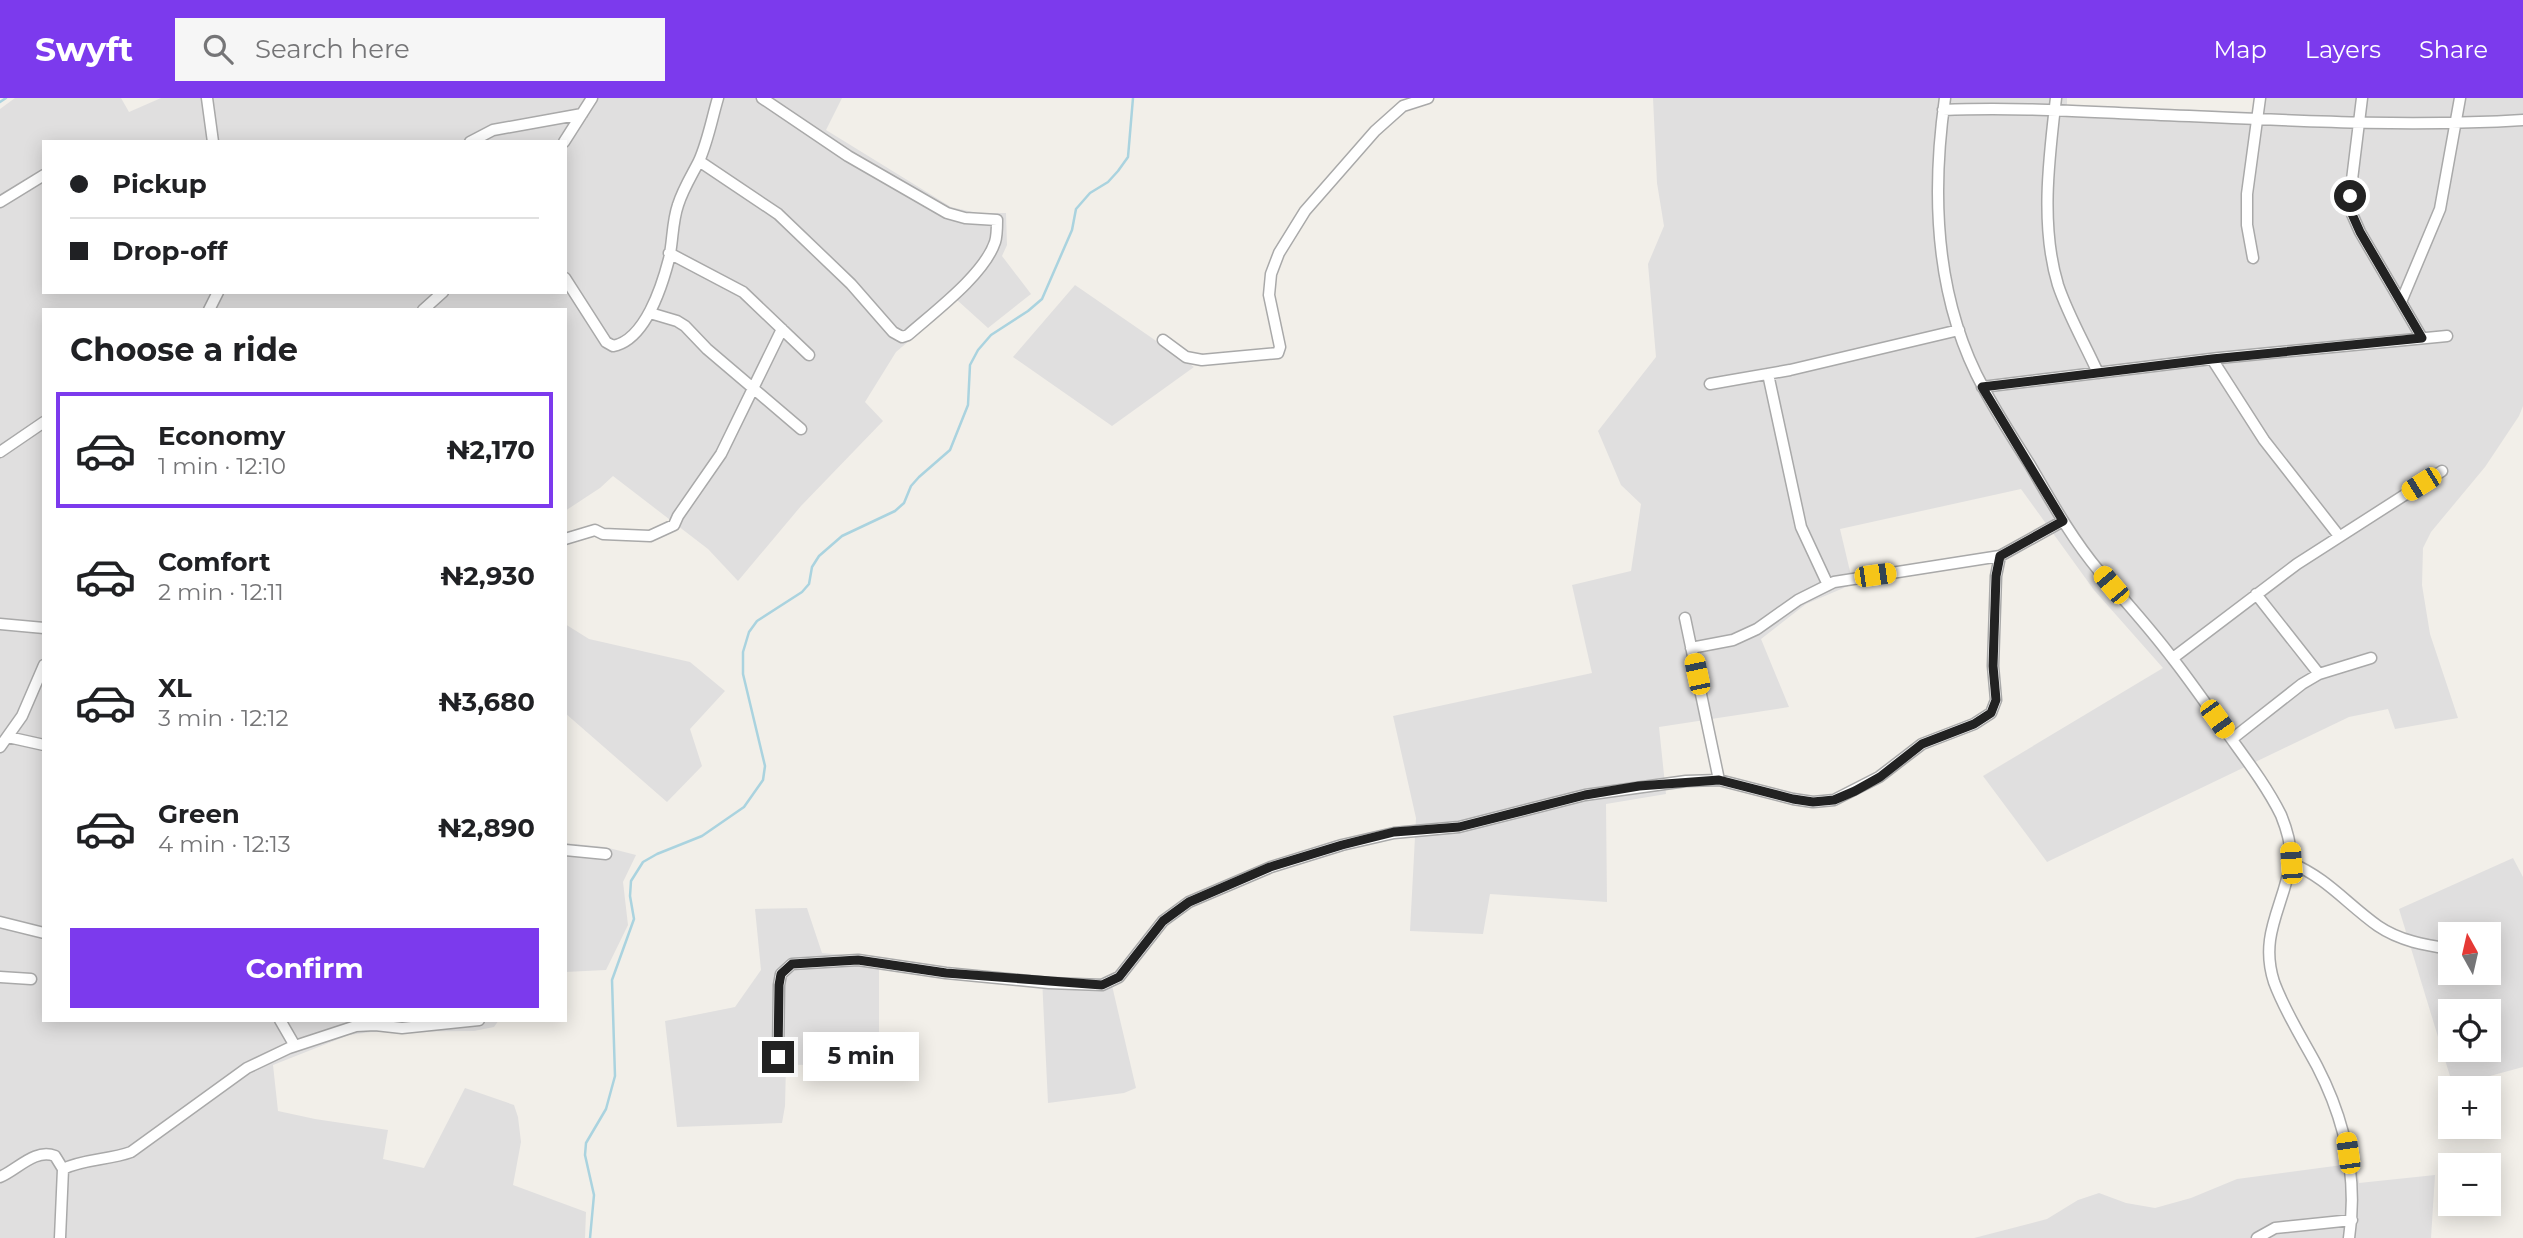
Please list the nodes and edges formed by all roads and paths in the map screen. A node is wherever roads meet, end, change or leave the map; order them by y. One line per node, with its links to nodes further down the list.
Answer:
1 (207, 98): 16 (street)
2 (592, 98): 11 (street)
3 (718, 98): 19 (street)
4 (762, 98): 19 (street)
5 (1428, 98): 33 (street)
6 (2260, 98): 12 (street)
7 (2362, 98): 14 (street)
8 (2460, 98): 15 (street)
9 (1944, 104): 10 (street); 30 (street)
10 (2056, 104): 12 (street); 36 (street)
11 (583, 114): 17 (street); 18 (street)
12 (2258, 119): 14 (street); 23 (street)
13 (2523, 120): 15 (street)
14 (2359, 122): 15 (street); 26 (street)
15 (2455, 124): 26 (street)
16 (213, 140)
17 (474, 140)
18 (565, 140)
19 (699, 161): 22 (street)
20 (42, 175): 21 (street)
21 (0, 202)
22 (670, 253): 28 (street); 29 (street)
23 (2253, 258)
24 (567, 281): 28 (street)
25 (441, 294): 27 (street)
26 (2401, 302): 32 (street)
27 (425, 308)
28 (650, 313): 40 (street)
29 (782, 329): 34 (street); 40 (street)
30 (1959, 330): 37 (street); 39 (street)
31 (2447, 336): 32 (street)
32 (2422, 338): 35 (street)
33 (1163, 340)
34 (809, 355)
35 (2212, 359): 36 (street); 46 (street)
36 (2098, 373): 39 (street)
37 (1768, 374): 38 (street); 49 (street)
38 (1710, 384)
39 (1982, 387): 45 (street)
40 (753, 388): 42 (street); 47 (street)
41 (42, 423): 43 (street)
42 (801, 429)
43 (0, 452)
44 (2442, 471): 46 (street)
45 (2063, 521): 48 (street); 55 (street)
46 (2339, 536): 50 (street)
47 (567, 538)
48 (2000, 556): 49 (street); 63 (street)
49 (1828, 585): 54 (street)
50 (2256, 594): 55 (street); 58 (street)
51 (1685, 618): 54 (street)
52 (0, 624): 53 (street)
53 (42, 628)
54 (1691, 648): 63 (street)
55 (2173, 658): 60 (street)
56 (2371, 658): 58 (street)
57 (42, 670): 59 (street)
58 (2319, 674): 60 (street)
59 (8, 737): 61 (street); 62 (street)
60 (2232, 739): 66 (street)
61 (42, 745)
62 (0, 747)
63 (1719, 780): 75 (street)
64 (567, 850): 65 (street)
65 (606, 854)
66 (2291, 863): 69 (street); 78 (street)
67 (0, 922): 68 (street)
68 (42, 932)
69 (2438, 947)
70 (0, 977): 71 (street)
71 (30, 979)
72 (281, 1022): 74 (street)
73 (428, 1023): 74 (street)
74 (295, 1046): 76 (street)
75 (778, 1057)
76 (63, 1170): 77 (street); 79 (street)
77 (0, 1177)
78 (2352, 1220): 80 (street); 81 (street)
79 (60, 1238)
80 (2257, 1238)
81 (2349, 1238)

